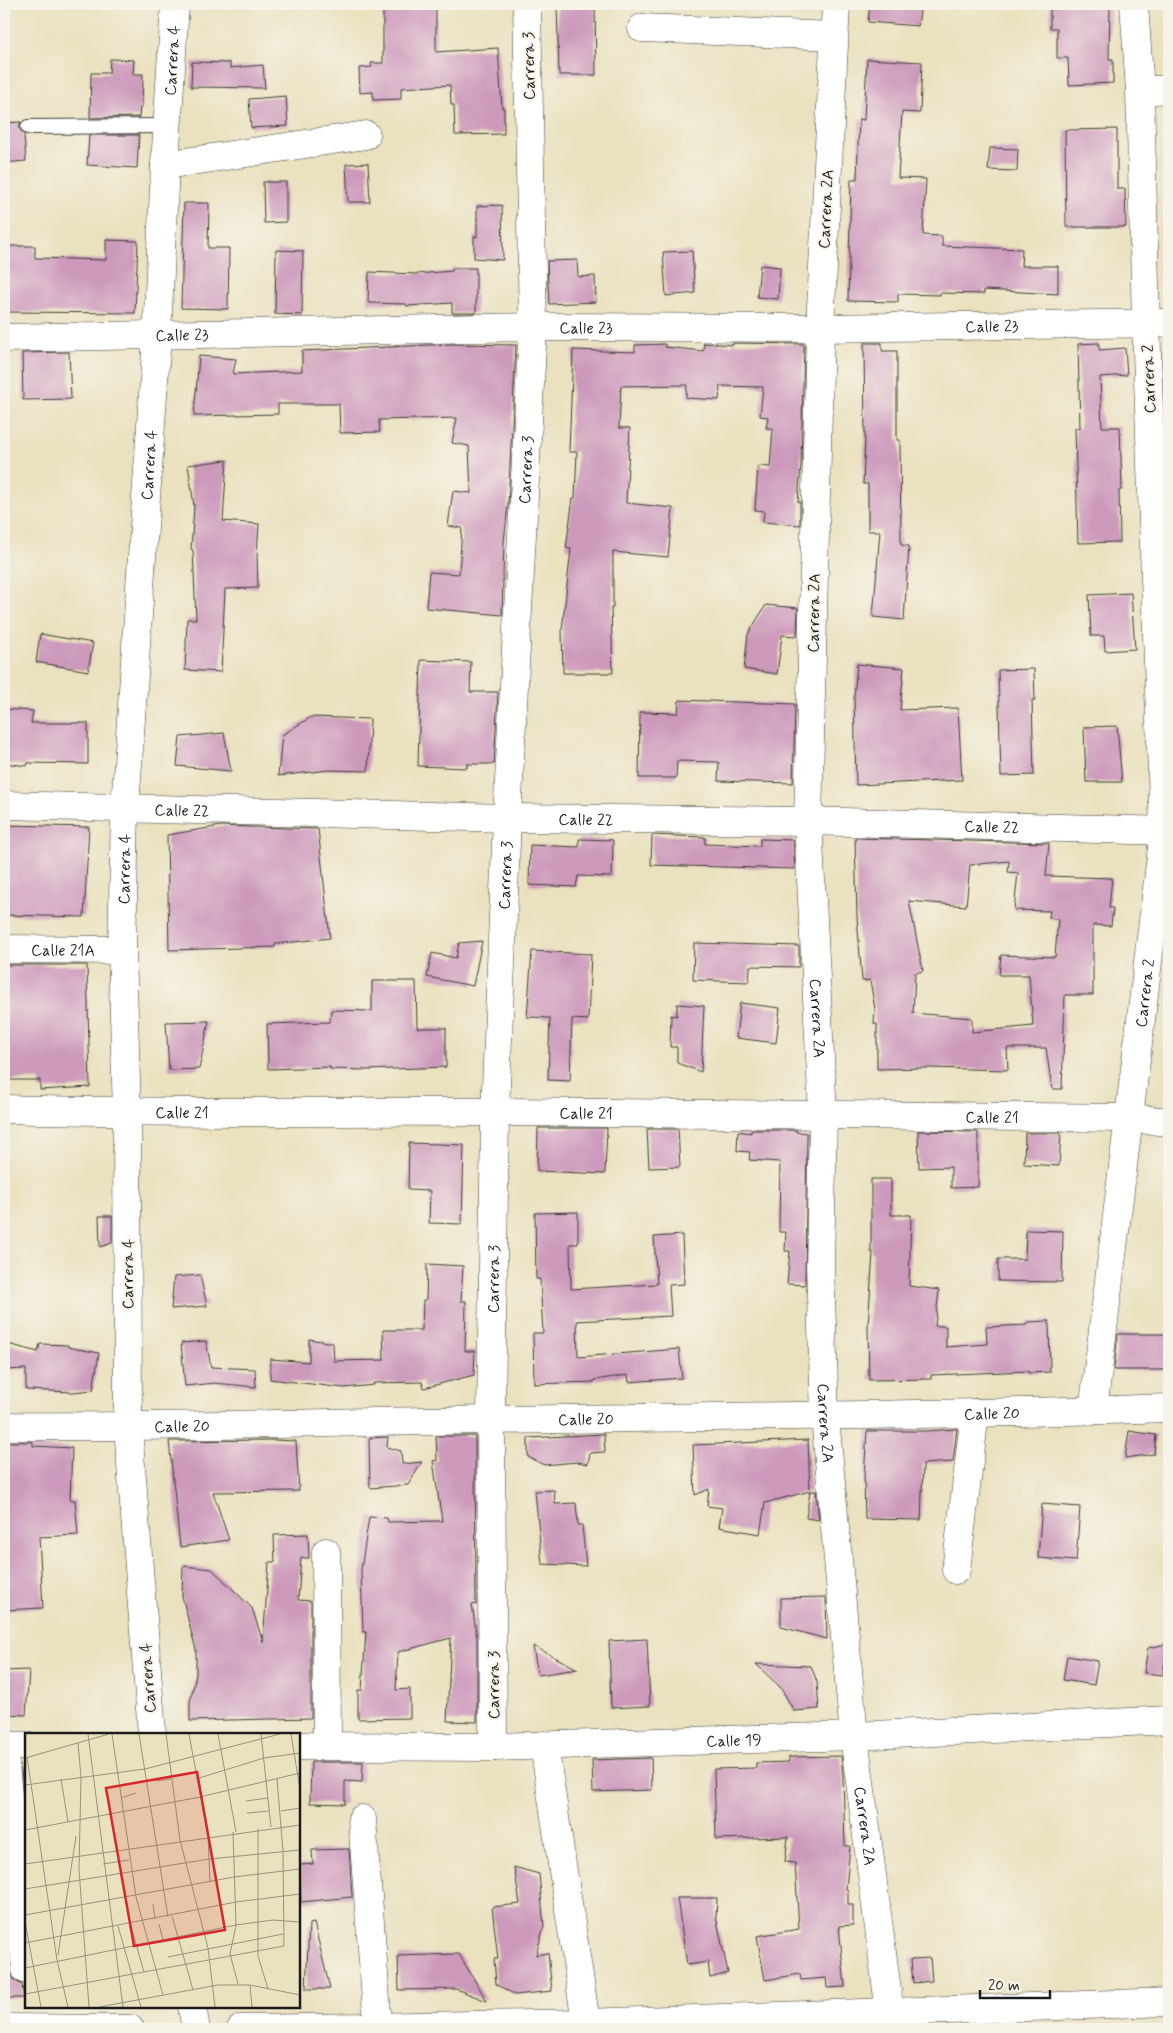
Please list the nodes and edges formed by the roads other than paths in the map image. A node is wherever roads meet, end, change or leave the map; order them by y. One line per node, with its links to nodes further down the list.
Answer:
1 (176, 4): 9 (street, Carrera 4)
2 (527, 4): 14 (street, Carrera 3)
3 (836, 4): 6 (street, Carrera 2A)
4 (1134, 4): 8 (street, Carrera 2)
5 (642, 28): 6 (street)
6 (834, 36): 15 (street, Carrera 2A)
7 (1169, 89): 8 (street)
8 (1140, 91): 13 (street, Carrera 2)
9 (168, 126): 10 (lane); 12 (street, Carrera 4)
10 (28, 127)
11 (366, 135): 12 (street)
12 (165, 165): 16 (street, Carrera 4)
13 (1158, 324): 15 (street, Calle 23); 22 (street, Carrera 2)
14 (533, 327): 15 (street, Calle 23); 16 (street, Calle 23); 20 (street, Carrera 3)
15 (820, 328): 21 (street, Carrera 2A)
16 (157, 336): 17 (street, Calle 23); 19 (street, Carrera 4)
17 (4, 338)
18 (4, 805): 19 (street, Calle 22)
19 (125, 808): 20 (street, Calle 22); 24 (street, Carrera 4)
20 (507, 818): 21 (street, Calle 22); 26 (street, Carrera 3)
21 (808, 821): 22 (street, Calle 22); 28 (street, Carrera 2A)
22 (1167, 831): 29 (street, Carrera 2)
23 (4, 949): 24 (street, Calle 21A)
24 (122, 950): 27 (street, Carrera 4)
25 (4, 1109): 27 (street, Calle 21)
26 (495, 1112): 27 (street, Calle 21); 28 (street, Calle 21); 35 (street, Carrera 3)
27 (127, 1113): 37 (street, Carrera 4)
28 (823, 1115): 29 (street, Calle 21); 34 (street, Carrera 2A)
29 (1129, 1118): 30 (street, Calle 21); 32 (street, Carrera 2)
30 (1169, 1122)
31 (1169, 1408): 32 (street, Calle 20)
32 (1093, 1411): 33 (street, Calle 20)
33 (976, 1413): 34 (street, Calle 20); 39 (street)
34 (825, 1417): 35 (street, Calle 20); 42 (street, Carrera 2A)
35 (492, 1420): 37 (street, Calle 20); 48 (street, Carrera 3)
36 (4, 1426): 37 (street, Calle 20)
37 (128, 1427): 41 (street, Carrera 4)
38 (326, 1552): 43 (street)
39 (956, 1570)
40 (1169, 1720): 42 (street, Calle 19)
41 (152, 1733)
42 (854, 1736): 44 (street, Calle 19); 55 (street, Carrera 2A)
43 (327, 1745): 47 (street, Calle 19); 48 (street, Calle 19)
44 (544, 1745): 48 (street, Calle 19); 57 (street)
45 (4, 1746): 46 (street)
46 (25, 1746)
47 (300, 1746)
48 (493, 1747)
49 (4, 1754): 51 (street)
50 (362, 1819): 56 (street)
51 (25, 1960)
52 (1169, 2002): 55 (street)
53 (192, 2008): 60 (street)
54 (32, 2021): 58 (street); 59 (street)
55 (891, 2021): 57 (street)
56 (378, 2026): 57 (street); 61 (street)
57 (587, 2026)
58 (4, 2028)
59 (130, 2029)
60 (196, 2029)
61 (241, 2029)

